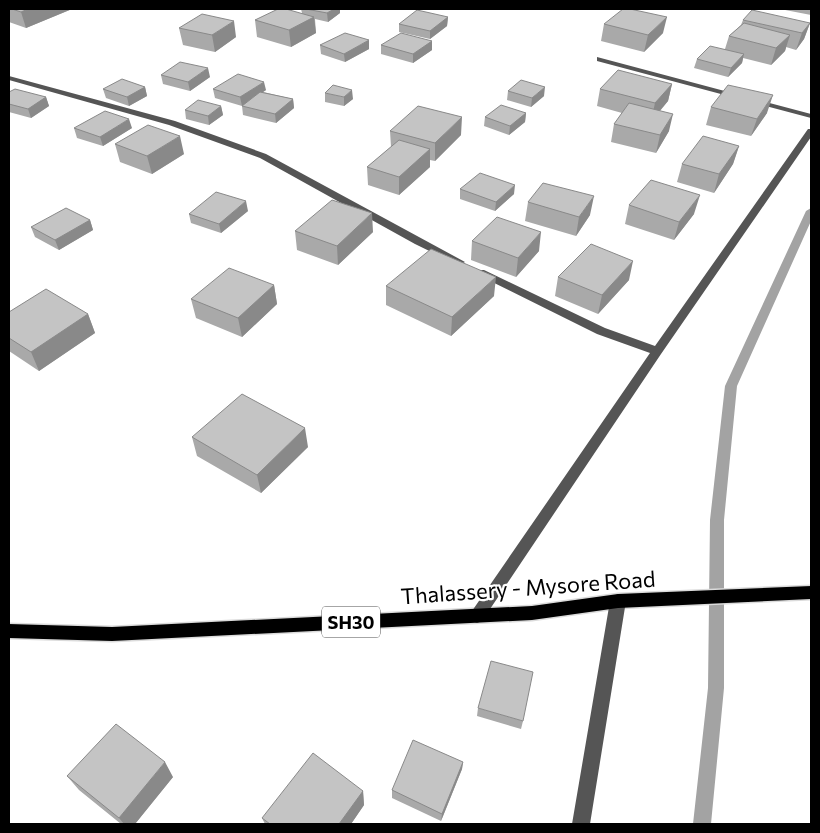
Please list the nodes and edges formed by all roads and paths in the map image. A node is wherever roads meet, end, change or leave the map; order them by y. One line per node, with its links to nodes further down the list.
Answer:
1 (600, 59): 3 (street)
2 (9, 78): 5 (street)
3 (811, 116)
4 (811, 131): 5 (street)
5 (657, 351): 8 (street)
6 (811, 592): 7 (main road, Thalassery - Mysore Road / SH30)
7 (618, 601): 8 (main road, Thalassery - Mysore Road / SH30); 10 (street)
8 (477, 616): 9 (main road, Thalassery - Mysore Road / SH30)
9 (9, 631)
10 (581, 824)

